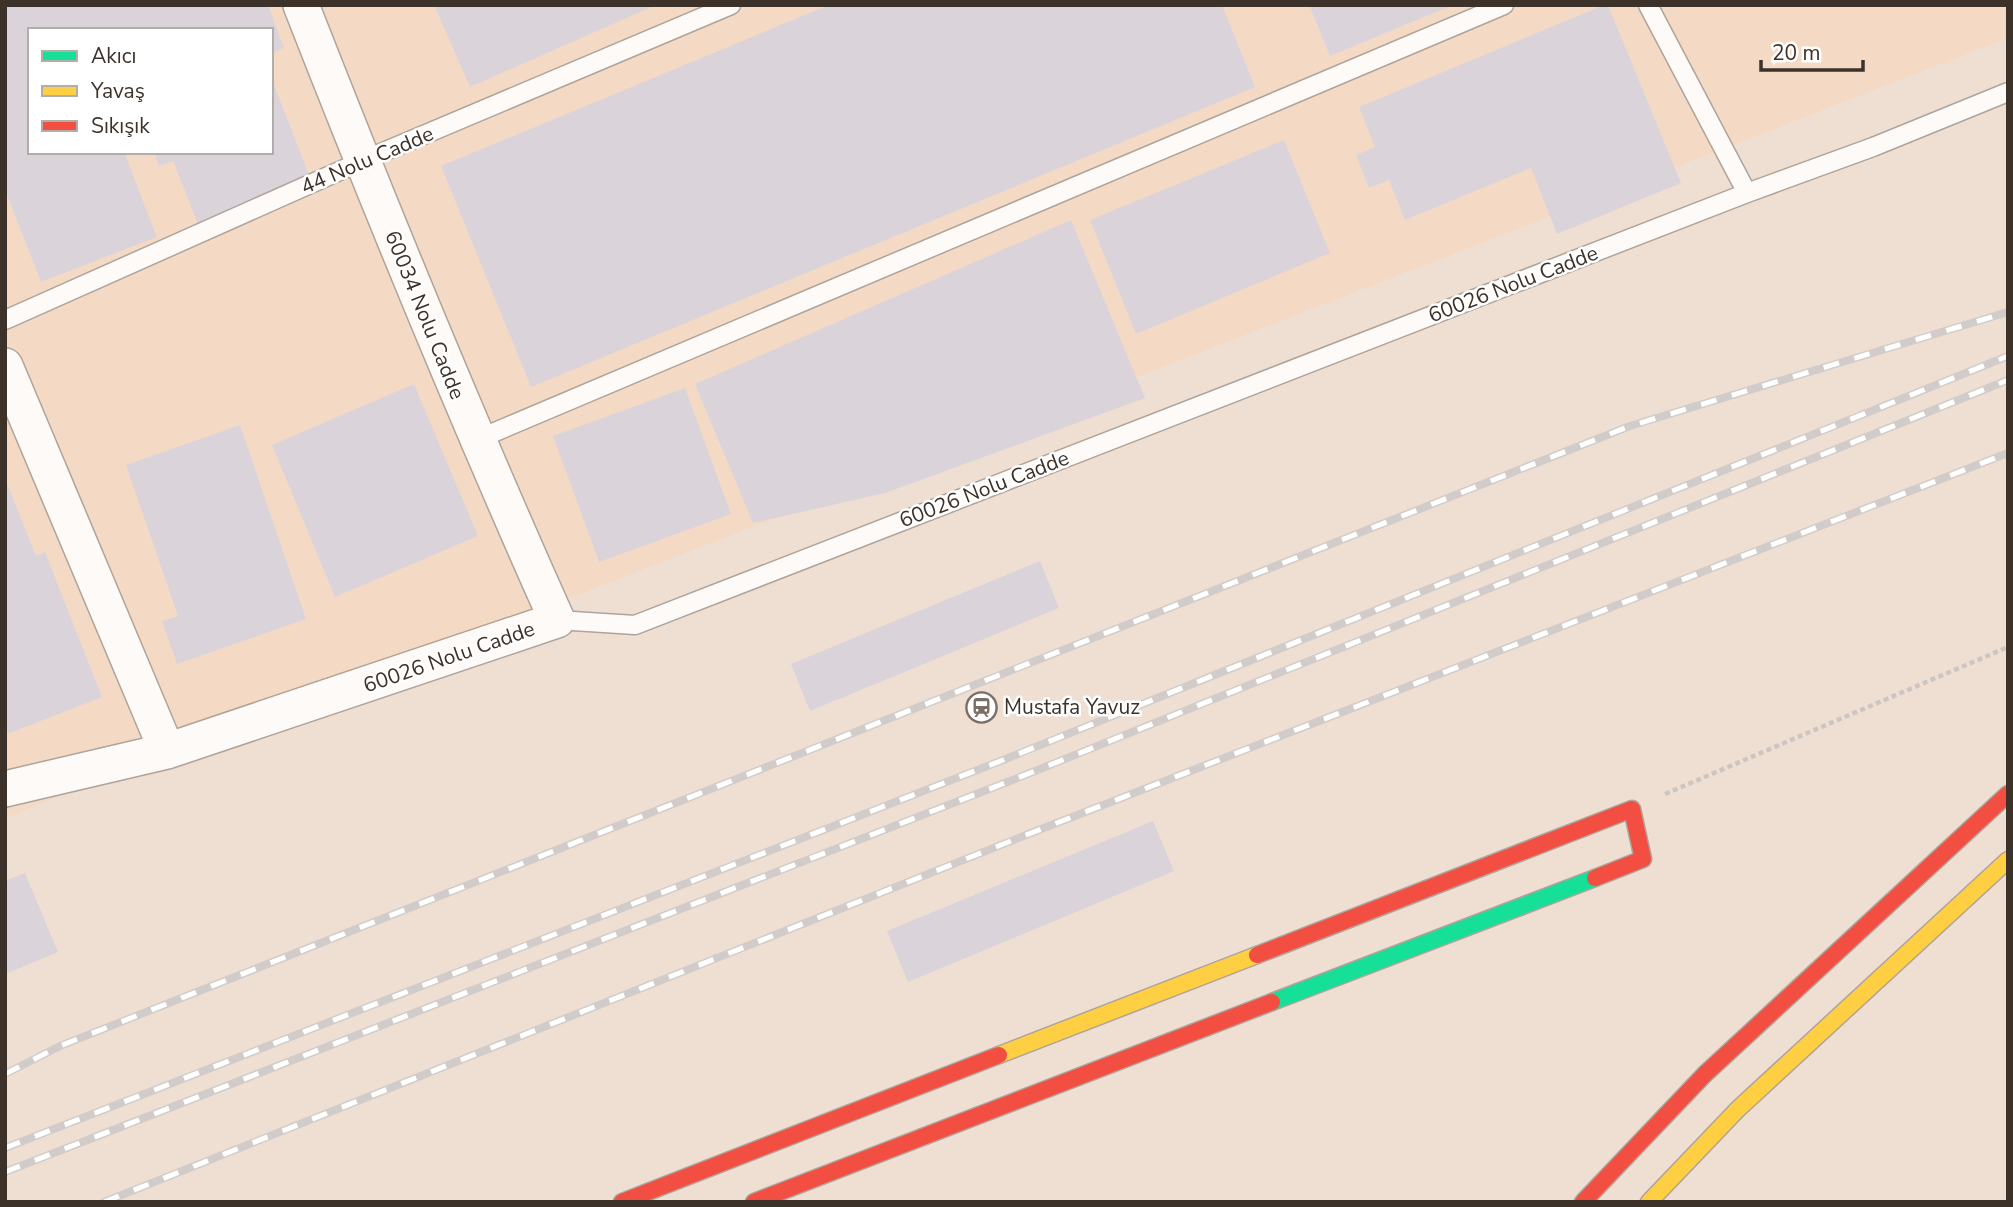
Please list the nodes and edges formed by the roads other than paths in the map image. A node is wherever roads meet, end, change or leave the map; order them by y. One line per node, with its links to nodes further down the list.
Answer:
1 (301, 5): 6 (street, 60034 Nolu Cadde)
2 (730, 5): 6 (lane, 44 Nolu Cadde)
3 (1504, 5): 10 (lane)
4 (1648, 5): 7 (lane)
5 (2008, 92): 7 (lane, 60026 Nolu Cadde)
6 (362, 162): 8 (lane, 44 Nolu Cadde); 10 (street, 60034 Nolu Cadde)
7 (1746, 193): 11 (lane, 60026 Nolu Cadde)
8 (5, 320)
9 (5, 366): 12 (street)
10 (476, 440): 11 (street, 60034 Nolu Cadde)
11 (556, 620): 12 (street, 60026 Nolu Cadde)
12 (167, 751): 13 (street, 60026 Nolu Cadde)
13 (5, 789)
14 (2008, 794): 18 (street)
15 (2008, 860): 19 (street)
16 (622, 1202): 17 (street)
17 (754, 1202)
18 (1583, 1202)
19 (1649, 1202)

